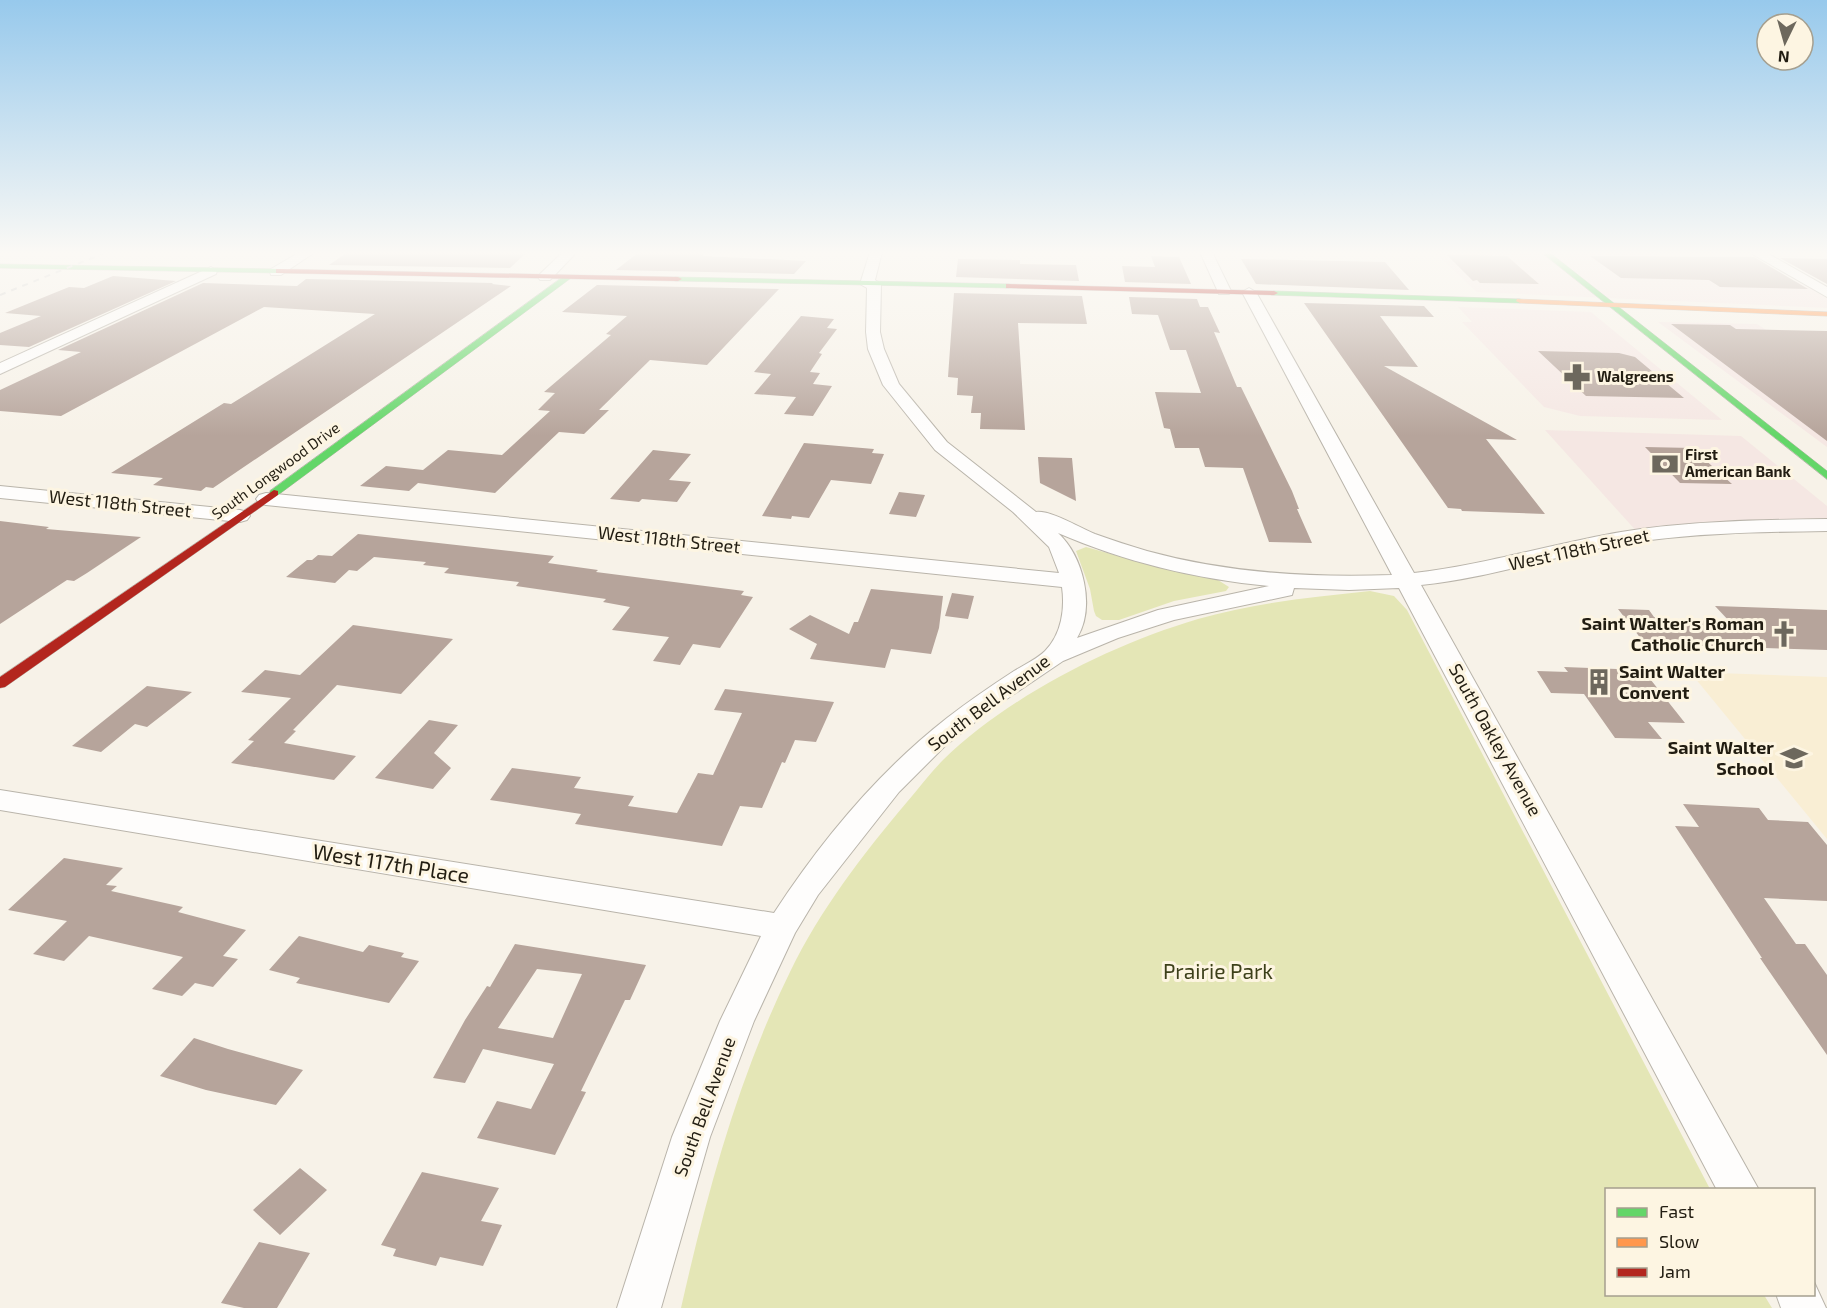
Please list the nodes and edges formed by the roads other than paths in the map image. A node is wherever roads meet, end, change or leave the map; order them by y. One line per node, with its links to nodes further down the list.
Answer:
1 (120, 313): 8 (street)
2 (519, 313): 11 (street, South Longwood Drive)
3 (871, 313): 12 (street, South Bell Avenue)
4 (1249, 313): 15 (street, South Oakley Avenue)
5 (1622, 313): 9 (street)
6 (1808, 313): 7 (street)
7 (1827, 314)
8 (0, 369)
9 (1827, 476)
10 (0, 492): 13 (street, West 118th Street)
11 (266, 499): 13 (street, South Longwood Drive); 16 (street, West 118th Street)
12 (1020, 508): 16 (street, South Bell Avenue); 17 (street, West 118th Street)
13 (240, 516): 19 (street, South Longwood Drive)
14 (1827, 525): 15 (street, West 118th Street)
15 (1408, 580): 17 (street, West 118th Street); 22 (street, South Oakley Avenue)
16 (1072, 581): 18 (street, South Bell Avenue)
17 (1331, 584): 18 (street, West 118th Street)
18 (1054, 656): 21 (street, South Bell Avenue)
19 (0, 684)
20 (0, 800): 21 (street, West 117th Place)
21 (782, 927): 23 (street, South Bell Avenue)
22 (1738, 1188)
23 (639, 1308)

